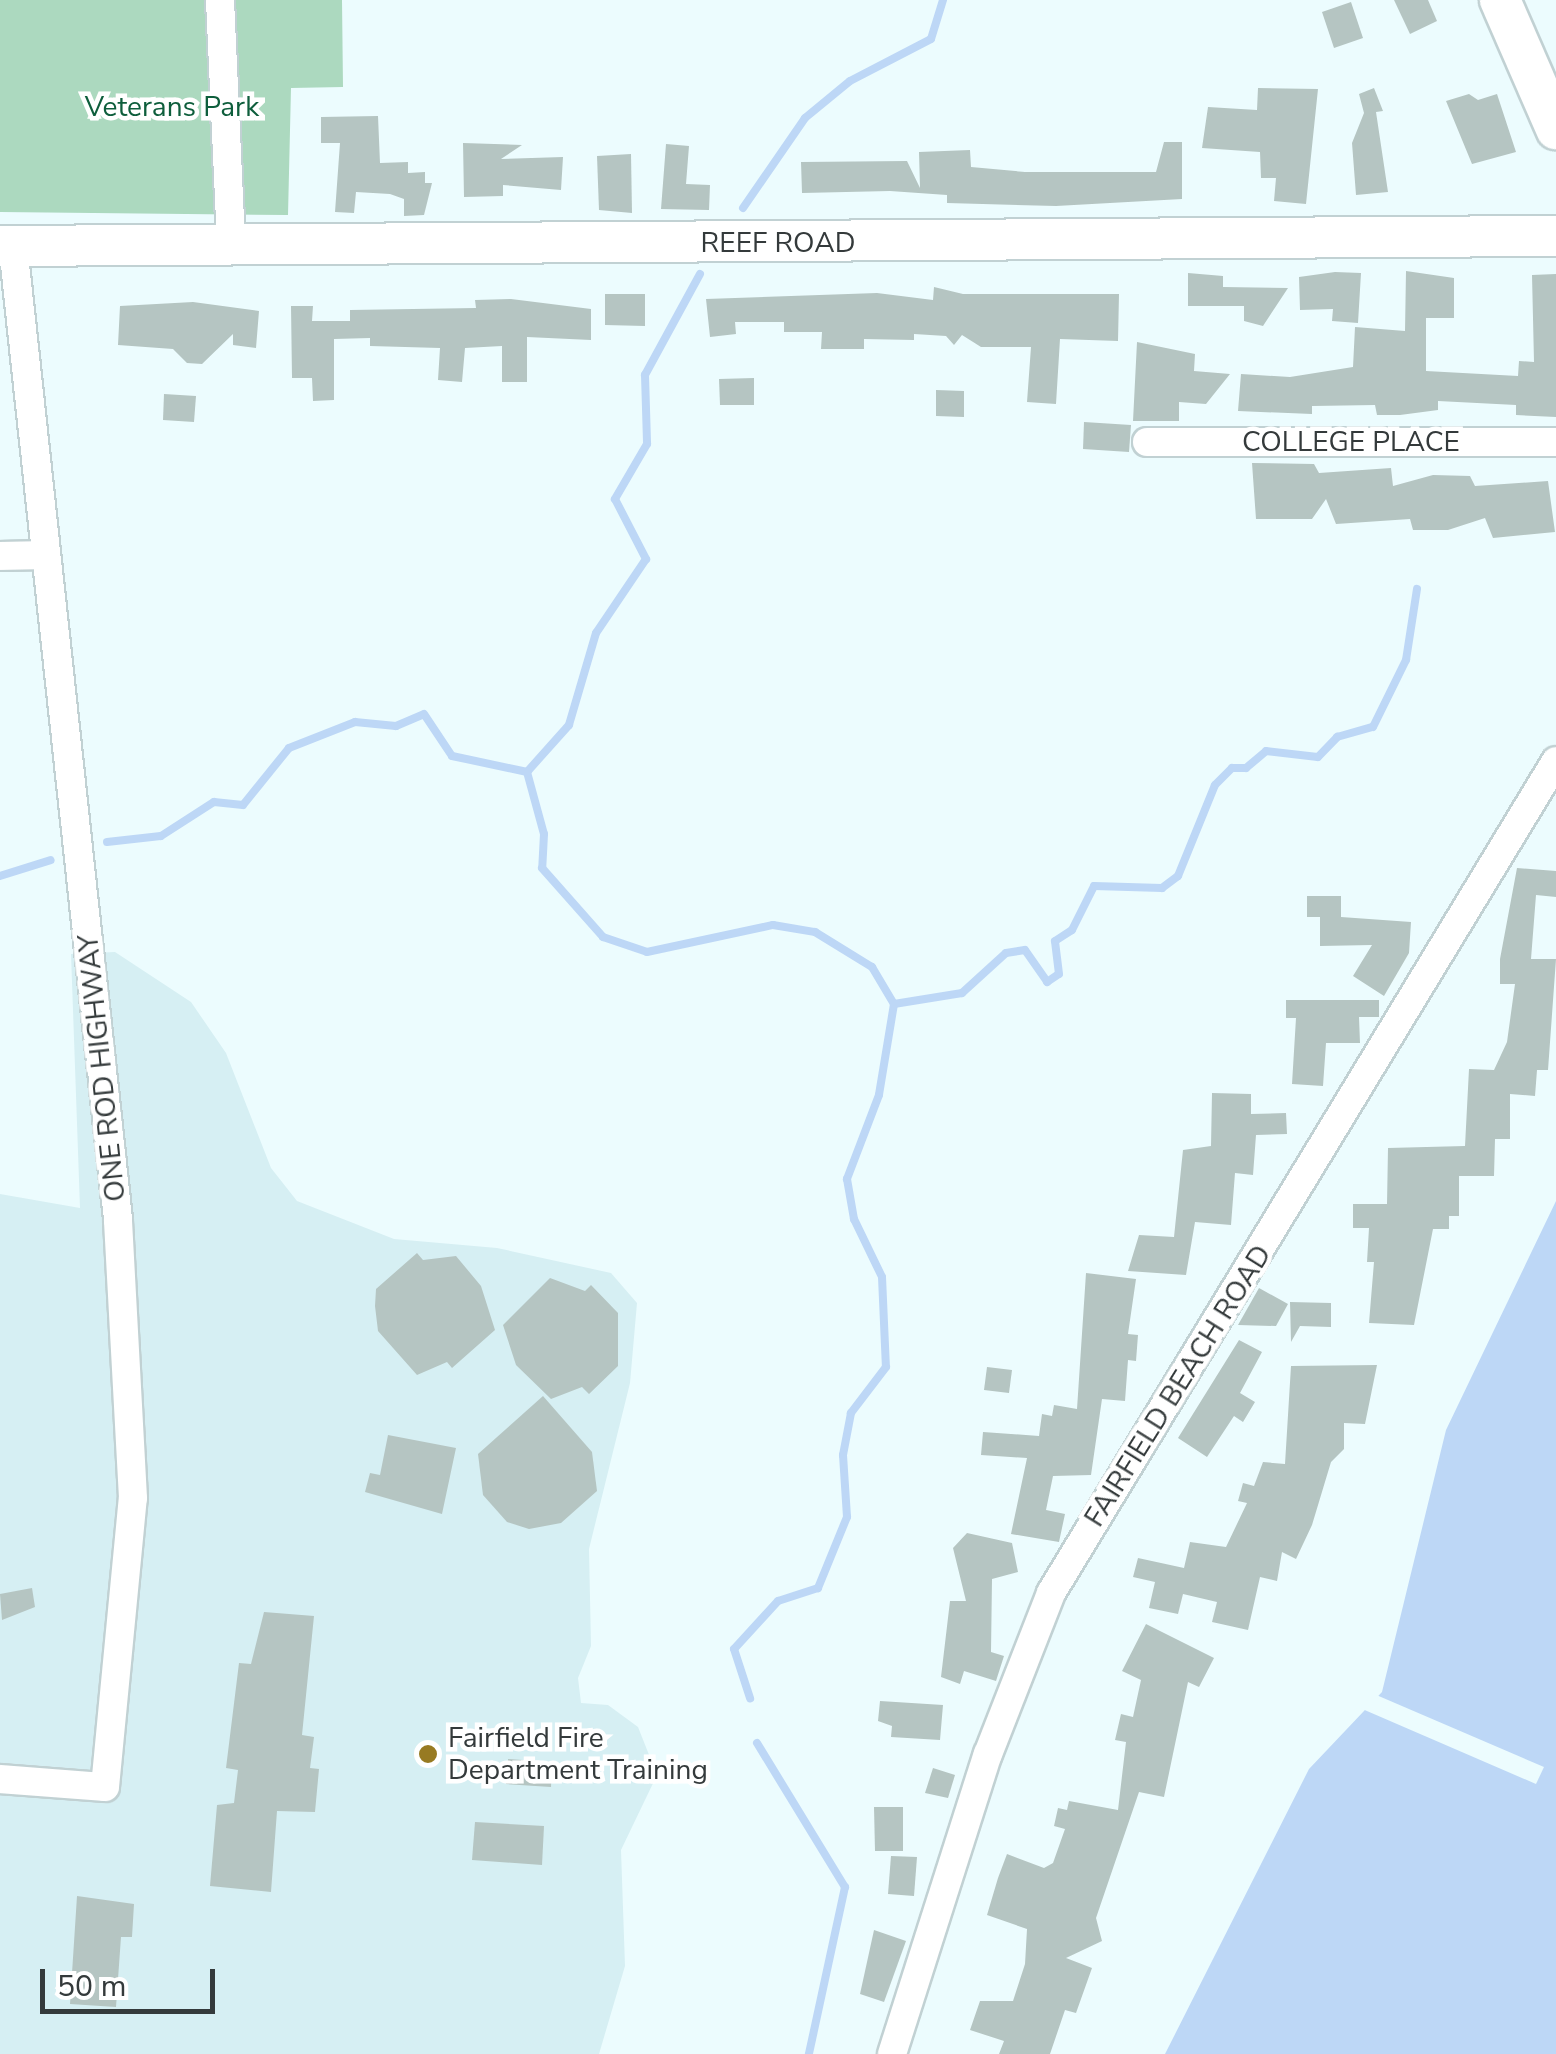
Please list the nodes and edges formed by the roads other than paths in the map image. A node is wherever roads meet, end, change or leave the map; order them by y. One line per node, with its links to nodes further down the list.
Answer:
1 (220, 0): 6 (street)
2 (1500, 0): 3 (street)
3 (1556, 129)
4 (1556, 236): 6 (street, REEF ROAD)
5 (6, 246): 6 (street, REEF ROAD); 9 (street, ONE ROD HIGHWAY)
6 (231, 246)
7 (1146, 442): 8 (street, COLLEGE PLACE)
8 (1556, 442)
9 (46, 555): 10 (street); 12 (street, ONE ROD HIGHWAY)
10 (0, 556)
11 (1556, 761): 13 (street, FAIRFIELD BEACH ROAD)
12 (0, 1779)
13 (892, 2054)

